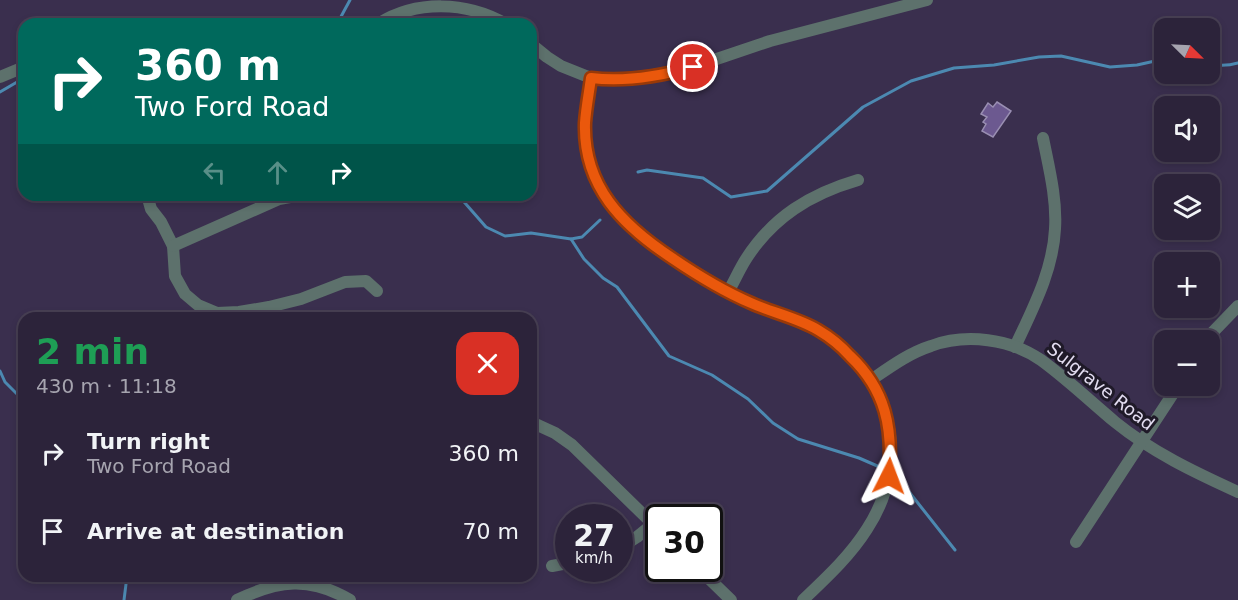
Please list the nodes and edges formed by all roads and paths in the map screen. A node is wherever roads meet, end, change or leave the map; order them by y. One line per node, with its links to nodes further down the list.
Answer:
1 (927, 0): 7 (street)
2 (388, 18): 3 (street)
3 (495, 18)
4 (537, 49): 7 (street)
5 (18, 70): 6 (street)
6 (0, 77)
7 (591, 78): 14 (street)
8 (1043, 138): 19 (street)
9 (858, 180): 14 (street)
10 (149, 201): 12 (street)
11 (274, 201): 12 (street)
12 (173, 246): 16 (street)
13 (377, 291): 17 (street)
14 (728, 292): 20 (street)
15 (1238, 306): 18 (street)
16 (215, 312)
17 (239, 312)
18 (1215, 330)
19 (1016, 347): 20 (street, Sulgrave Road); 23 (street, Sulgrave Road)
20 (871, 380): 33 (street)
21 (1171, 396): 23 (street)
22 (537, 425): 25 (street)
23 (1141, 441): 24 (street, Sulgrave Road); 26 (street)
24 (1238, 492)
25 (645, 515)
26 (1076, 542)
27 (555, 565): 28 (street)
28 (552, 566)
29 (712, 582): 32 (street)
30 (237, 600): 31 (street)
31 (350, 600)
32 (731, 600)
33 (803, 600)

